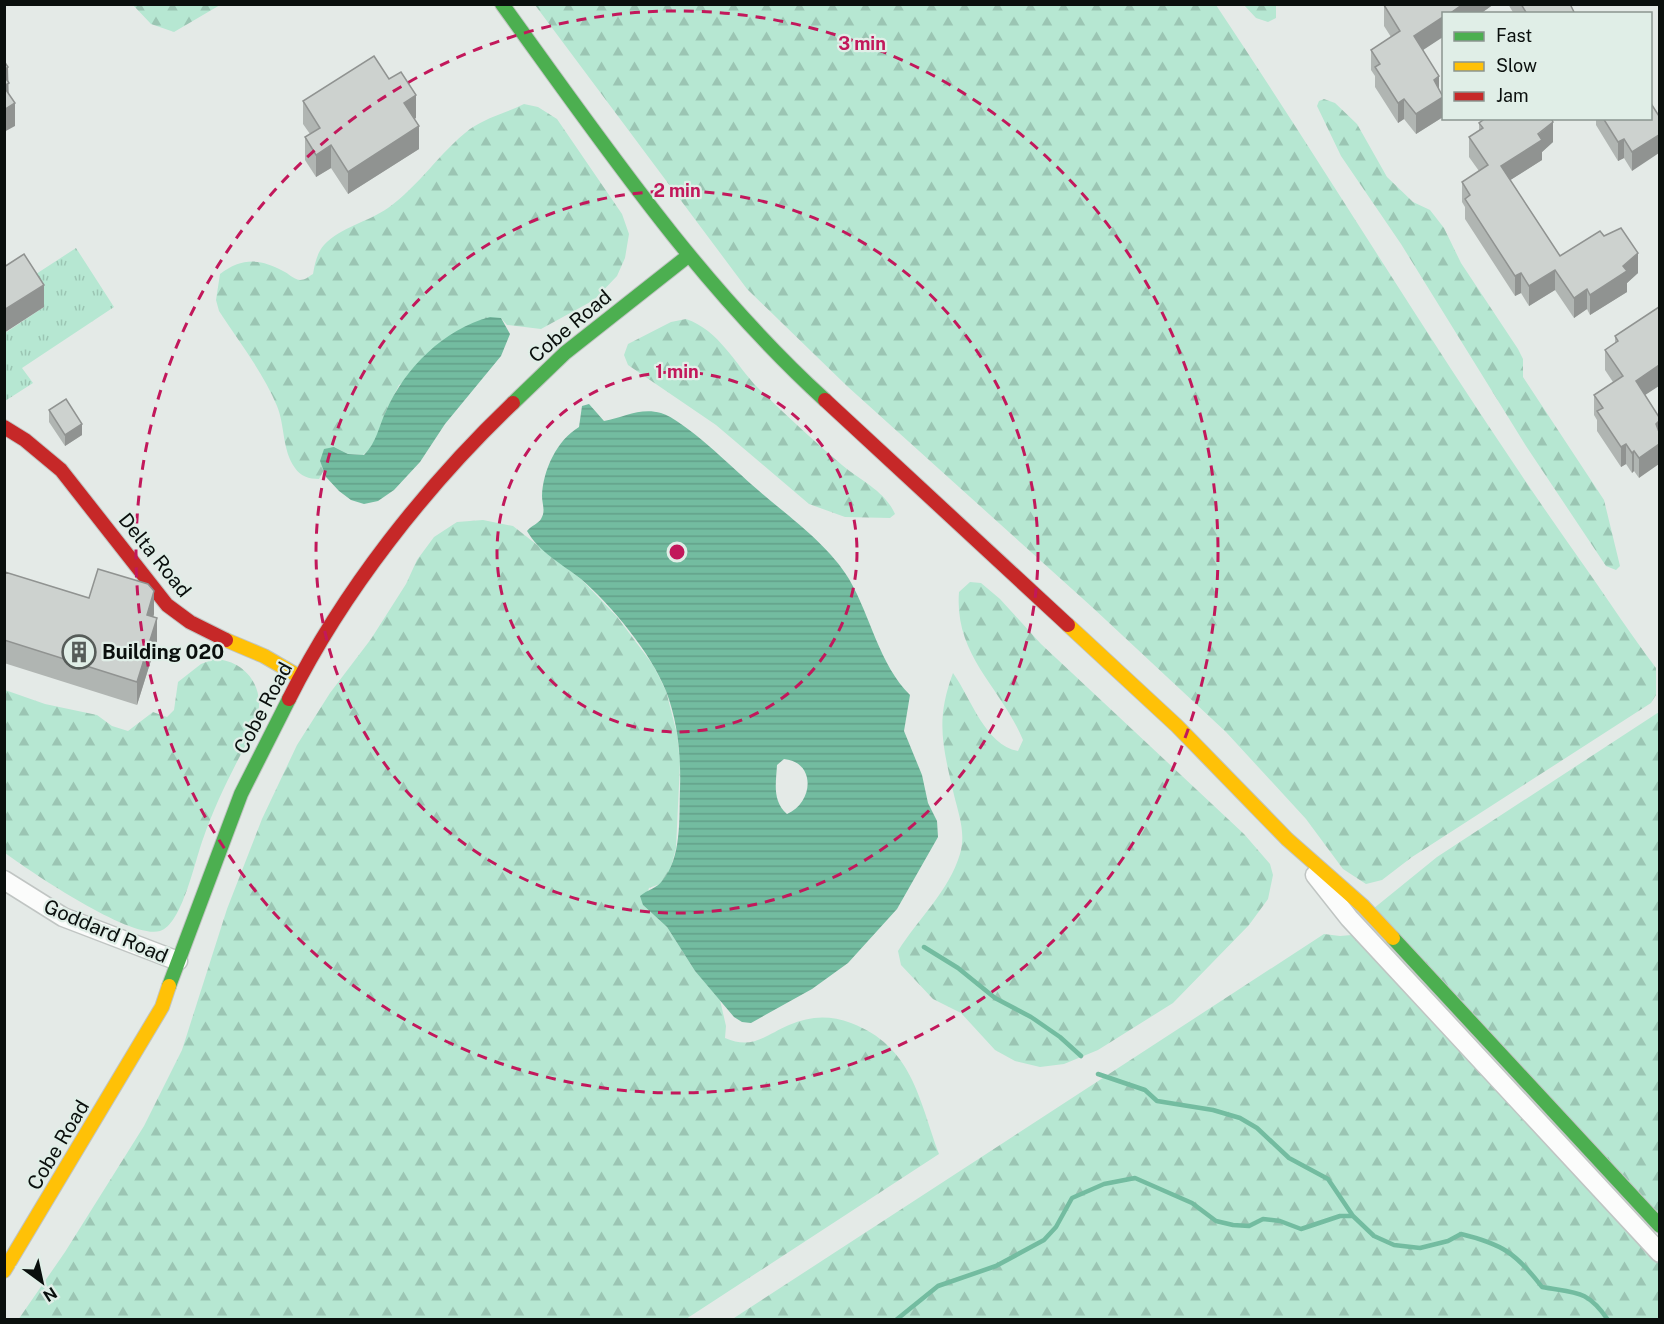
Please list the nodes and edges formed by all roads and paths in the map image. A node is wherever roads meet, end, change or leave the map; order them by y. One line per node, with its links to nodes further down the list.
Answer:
1 (502, 4): 2 (street)
2 (688, 256): 4 (street, Cobe Road); 5 (street)
3 (4, 428): 4 (street, Delta Road)
4 (300, 677): 7 (street, Cobe Road)
5 (1287, 839): 8 (street); 9 (street)
6 (4, 880): 7 (street, Goddard Road)
7 (177, 961): 10 (street, Cobe Road)
8 (1659, 1226)
9 (1659, 1253)
10 (4, 1271)

